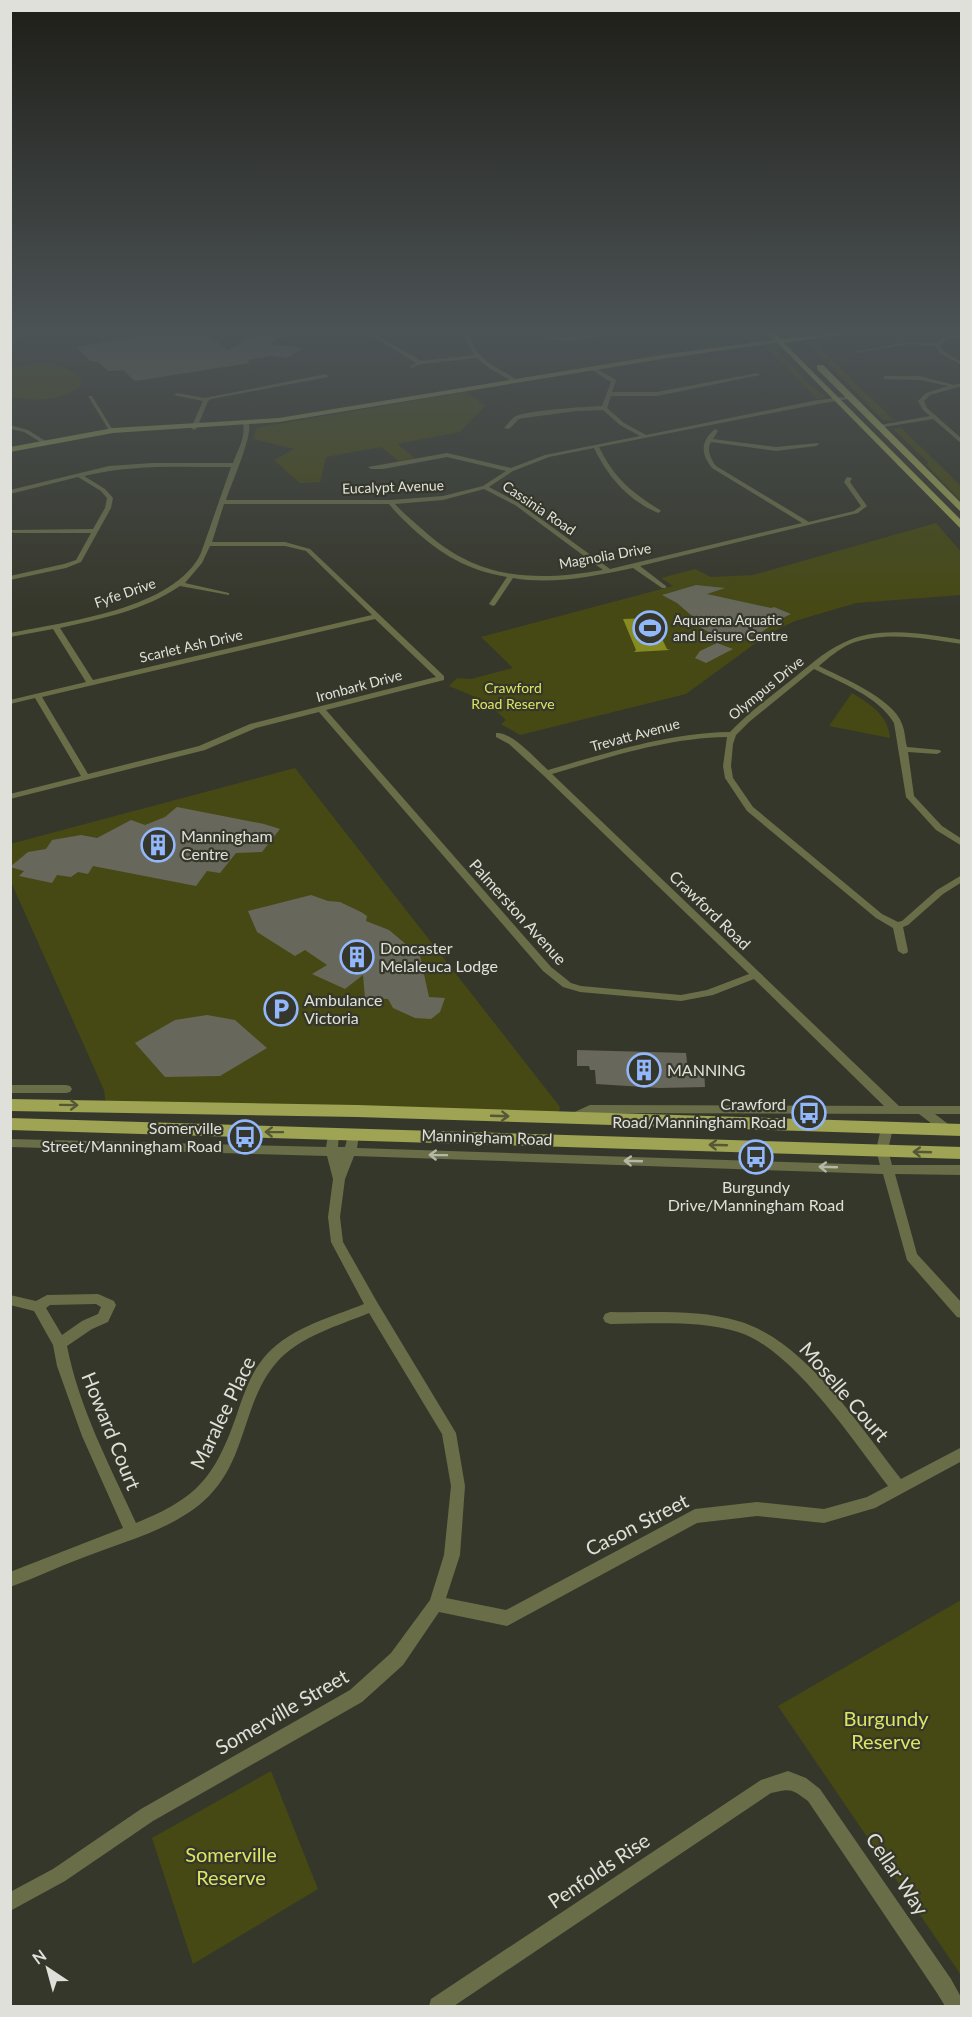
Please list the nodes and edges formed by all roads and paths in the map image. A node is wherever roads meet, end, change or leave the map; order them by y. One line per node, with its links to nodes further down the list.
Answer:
1 (108, 425): 19 (street)
2 (195, 425): 15 (street)
3 (231, 425): 15 (main road)
4 (246, 425): 28 (street, Fyfe Drive)
5 (510, 425): 16 (street)
6 (624, 425): 21 (street)
7 (704, 425): 12 (street, Eucalypt Avenue)
8 (724, 425): 20 (street)
9 (863, 425): 40 (main road)
10 (890, 425): 14 (street)
11 (943, 425): 18 (street)
12 (700, 426): 20 (street); 21 (street, Eucalypt Avenue)
13 (10, 427): 23 (street)
14 (880, 427): 37 (main road)
15 (194, 428): 19 (main road)
16 (507, 428)
17 (960, 428): 18 (street)
18 (948, 429): 24 (street)
19 (112, 431): 23 (main road)
20 (715, 431): 22 (street)
21 (644, 436): 26 (street, Eucalypt Avenue)
22 (708, 440): 25 (street); 39 (street)
23 (44, 442): 27 (main road)
24 (962, 442)
25 (816, 444)
26 (596, 446): 30 (street, Eucalypt Avenue); 38 (street)
27 (10, 450)
28 (235, 465): 31 (street); 35 (street, Fyfe Drive)
29 (371, 467): 30 (street)
30 (511, 470): 33 (street, Eucalypt Avenue)
31 (79, 475): 34 (street); 42 (street)
32 (849, 478): 39 (street, Magnolia Drive)
33 (485, 487): 36 (street, Eucalypt Avenue); 45 (street, Cassinia Road)
34 (10, 492)
35 (222, 502): 36 (street, Eucalypt Avenue); 43 (street, Fyfe Drive)
36 (391, 502): 46 (street, Magnolia Drive)
37 (962, 510)
38 (658, 511)
39 (808, 524): 44 (street, Magnolia Drive)
40 (960, 525)
41 (14, 531): 42 (street)
42 (96, 531): 47 (street)
43 (208, 544): 48 (street, Fyfe Drive); 52 (street, Ironbark Drive)
44 (633, 565): 45 (street, Magnolia Drive); 49 (street)
45 (608, 570): 46 (street, Magnolia Drive)
46 (511, 576): 51 (street)
47 (10, 578)
48 (180, 584): 50 (street); 53 (street, Fyfe Drive)
49 (664, 587)
50 (227, 594)
51 (493, 604)
52 (377, 616): 57 (street, Scarlet Ash Drive); 60 (street, Ironbark Drive)
53 (55, 626): 54 (street, Fyfe Drive); 57 (street)
54 (10, 635)
55 (960, 640): 56 (street, Olympus Drive)
56 (814, 666): 61 (street, Olympus Drive); 63 (street)
57 (91, 683): 58 (street, Scarlet Ash Drive)
58 (38, 696): 59 (street, Scarlet Ash Drive); 66 (street)
59 (10, 702)
60 (322, 710): 66 (street, Ironbark Drive); 72 (street, Palmerston Avenue)
61 (732, 734): 65 (street, Trevatt Avenue); 70 (street, Olympus Drive)
62 (499, 735): 65 (street, Crawford Road)
63 (903, 749): 64 (street); 68 (street)
64 (937, 752)
65 (546, 773): 72 (street, Crawford Road)
66 (86, 778): 67 (street, Ironbark Drive)
67 (10, 797)
68 (962, 843)
69 (962, 878): 70 (street)
70 (898, 926): 71 (street)
71 (903, 951)
72 (756, 975): 79 (street, Crawford Road)
73 (10, 1089): 74 (street)
74 (66, 1089)
75 (10, 1105): 76 (main road, Manningham Road, one-way to 76)
76 (337, 1110): 78 (main road, Manningham Road); 85 (main road)
77 (962, 1110): 80 (street, Manningham Road)
78 (357, 1111): 81 (main road, Manningham Road, one-way to 81); 86 (main road)
79 (897, 1111): 80 (street, Manningham Road); 81 (street, Manningham Road)
80 (923, 1111): 84 (street, Manningham Road)
81 (573, 1118): 83 (main road, Manningham Road)
82 (10, 1124): 85 (main road, Manningham Road, one-way to 82)
83 (887, 1128): 84 (main road, Manningham Road); 88 (street)
84 (955, 1130)
85 (333, 1133): 86 (main road, Manningham Road); 89 (street, Somerville Street)
86 (353, 1135): 88 (main road, Manningham Road, one-way to 86); 90 (street, Somerville Street)
87 (10, 1143): 89 (street, Manningham Road)
88 (882, 1150): 91 (main road, Manningham Road, one-way to 88); 92 (street)
89 (332, 1152): 90 (street, Manningham Road); 94 (street, Somerville Street)
90 (350, 1153): 92 (street, Manningham Road, one-way to 90); 94 (street, Somerville Street)
91 (962, 1153)
92 (886, 1170): 93 (street, Manningham Road); 98 (street)
93 (962, 1170)
94 (339, 1179): 96 (street, Somerville Street)
95 (11, 1300): 97 (street)
96 (372, 1306): 103 (street, Maralee Place); 105 (street, Somerville Street)
97 (38, 1307): 100 (street, Howard Court); 100 (street)
98 (962, 1313)
99 (610, 1318): 102 (street, Moselle Court)
100 (60, 1344): 103 (street, Howard Court)
101 (962, 1453): 102 (street, Cason Street)
102 (898, 1487): 105 (street, Cason Street)
103 (132, 1532): 104 (street, Maralee Place)
104 (10, 1580)
105 (436, 1604): 107 (street, Somerville Street)
106 (788, 1780): 108 (street, Penfolds Rise); 109 (street, Cellar Way)
107 (10, 1902)
108 (438, 2007)
109 (955, 2007)

